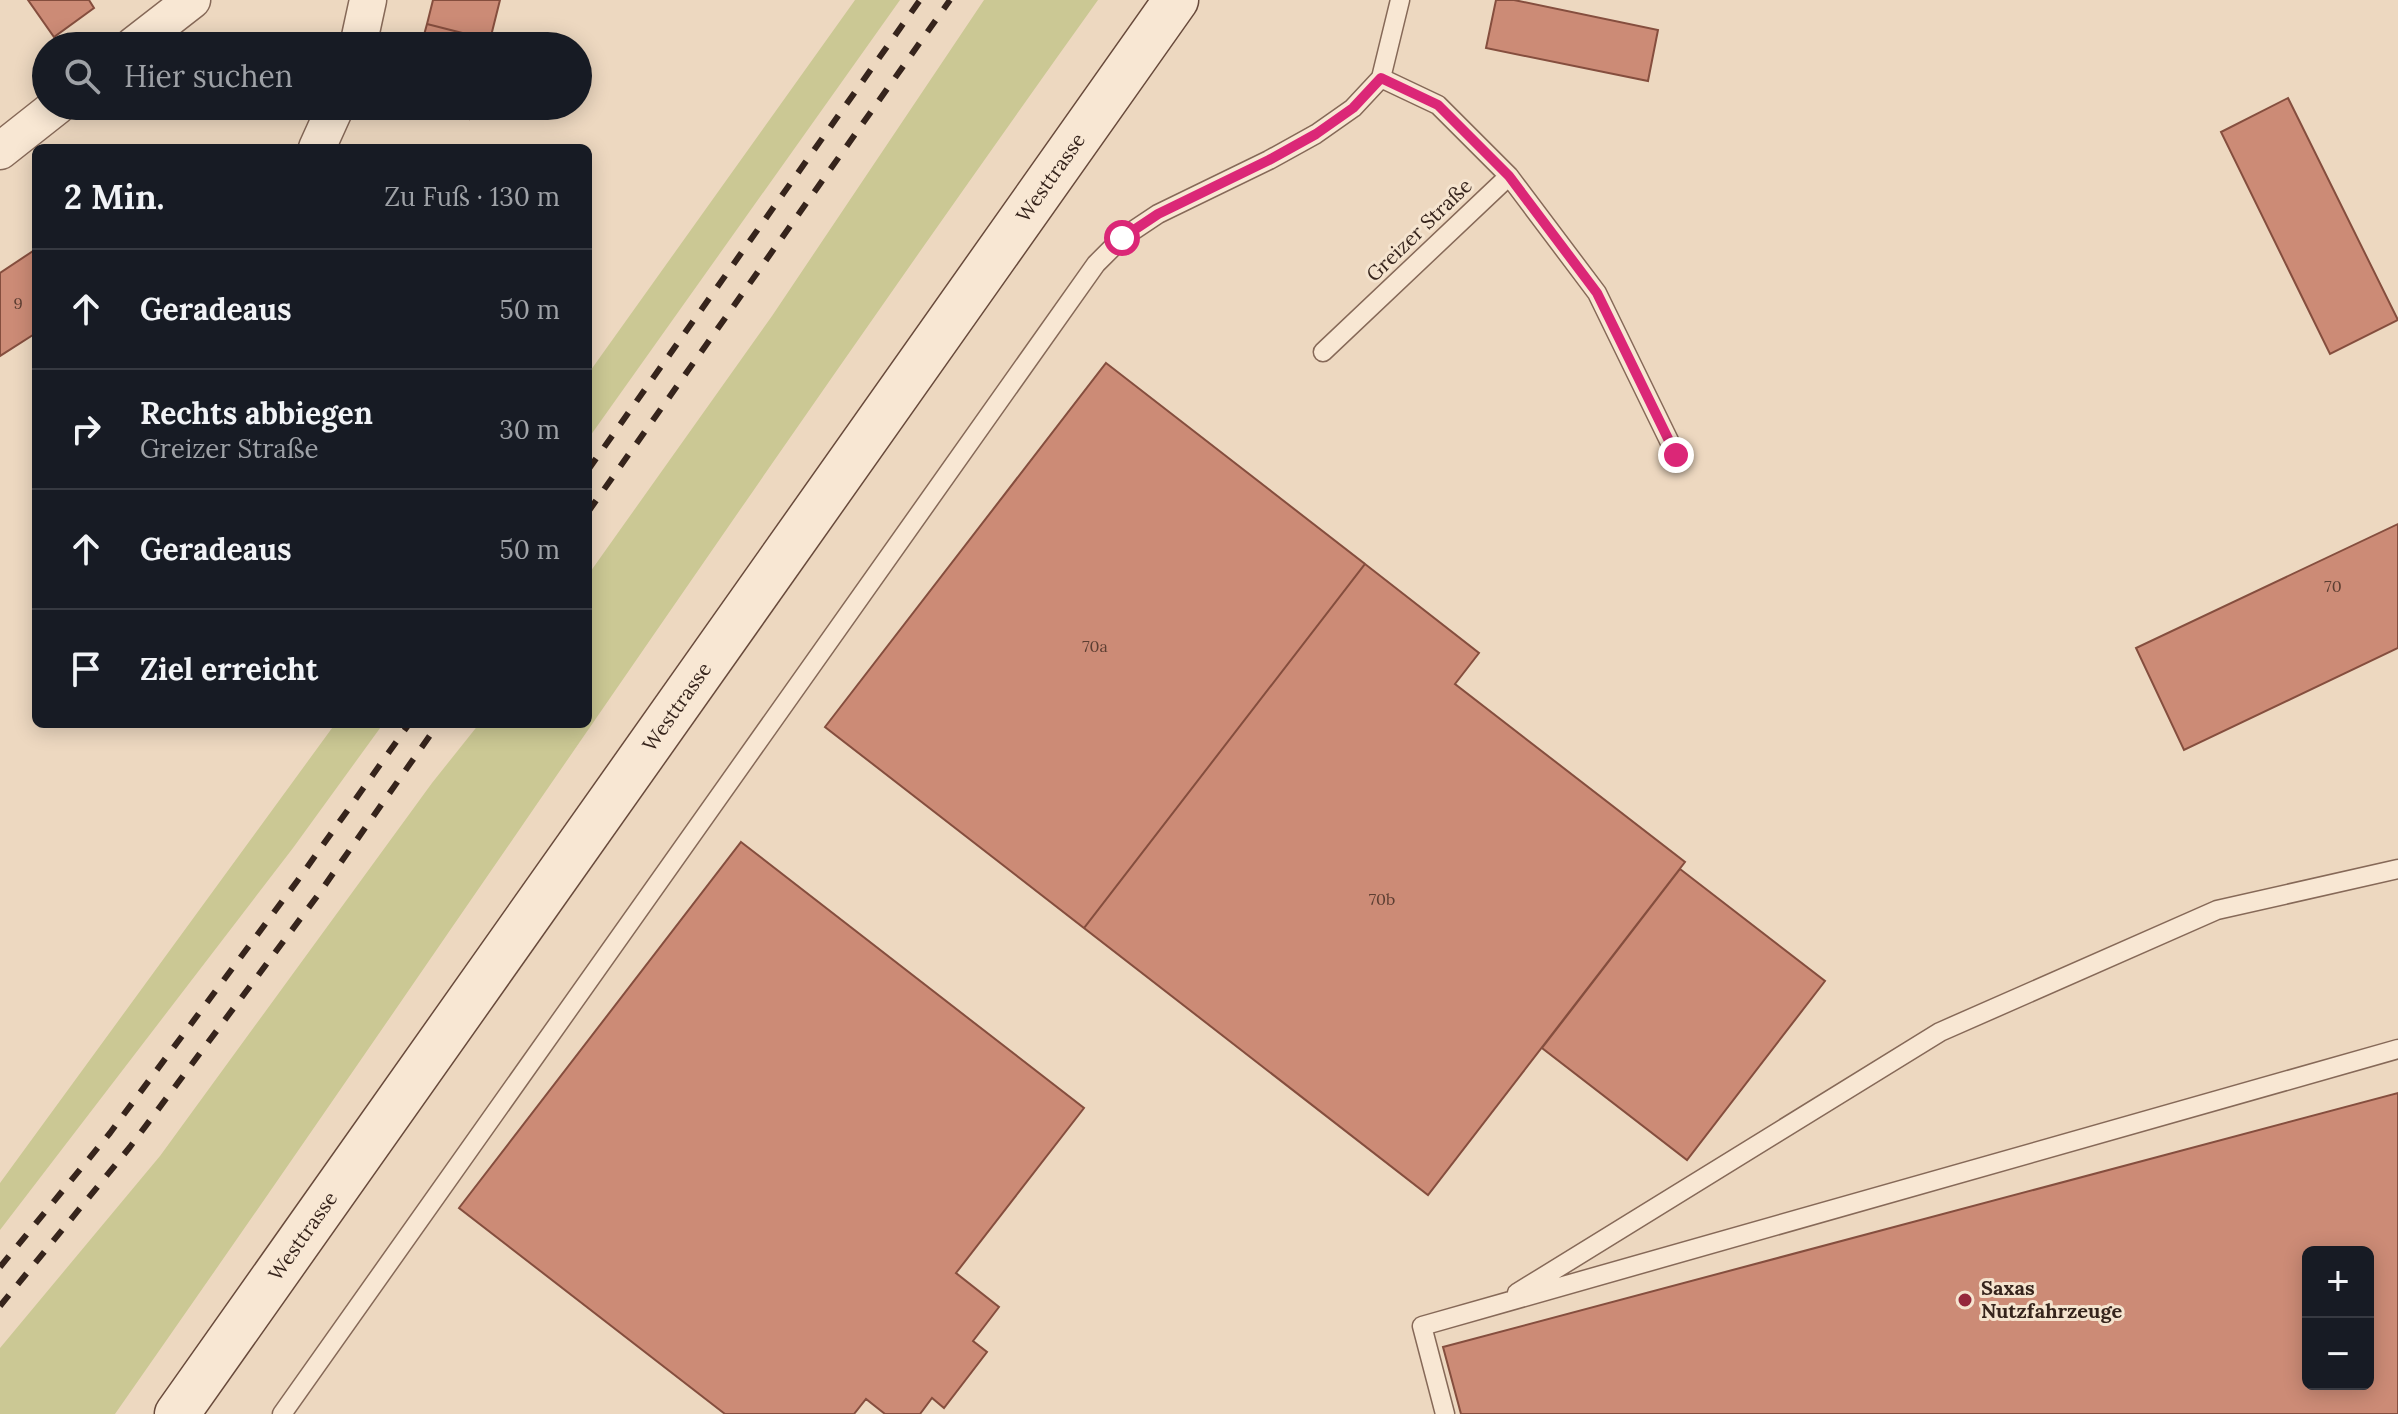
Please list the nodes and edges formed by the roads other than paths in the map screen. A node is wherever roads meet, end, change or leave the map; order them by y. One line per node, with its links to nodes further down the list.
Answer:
1 (192, 0): 5 (street)
2 (368, 0): 6 (street)
3 (1176, 0): 18 (main road, Westtrasse)
4 (1400, 0): 7 (lane)
5 (151, 32)
6 (361, 32)
7 (1381, 78): 12 (lane); 19 (lane)
8 (39, 120): 11 (street)
9 (330, 120): 10 (street)
10 (319, 144)
11 (0, 151)
12 (1509, 176): 13 (lane, Greizer Straße); 14 (lane)
13 (1323, 352)
14 (1676, 455)
15 (2398, 869): 17 (lane)
16 (2398, 1049): 17 (lane)
17 (1498, 1304): 20 (lane)
18 (177, 1414)
19 (282, 1414)
20 (1445, 1414)

